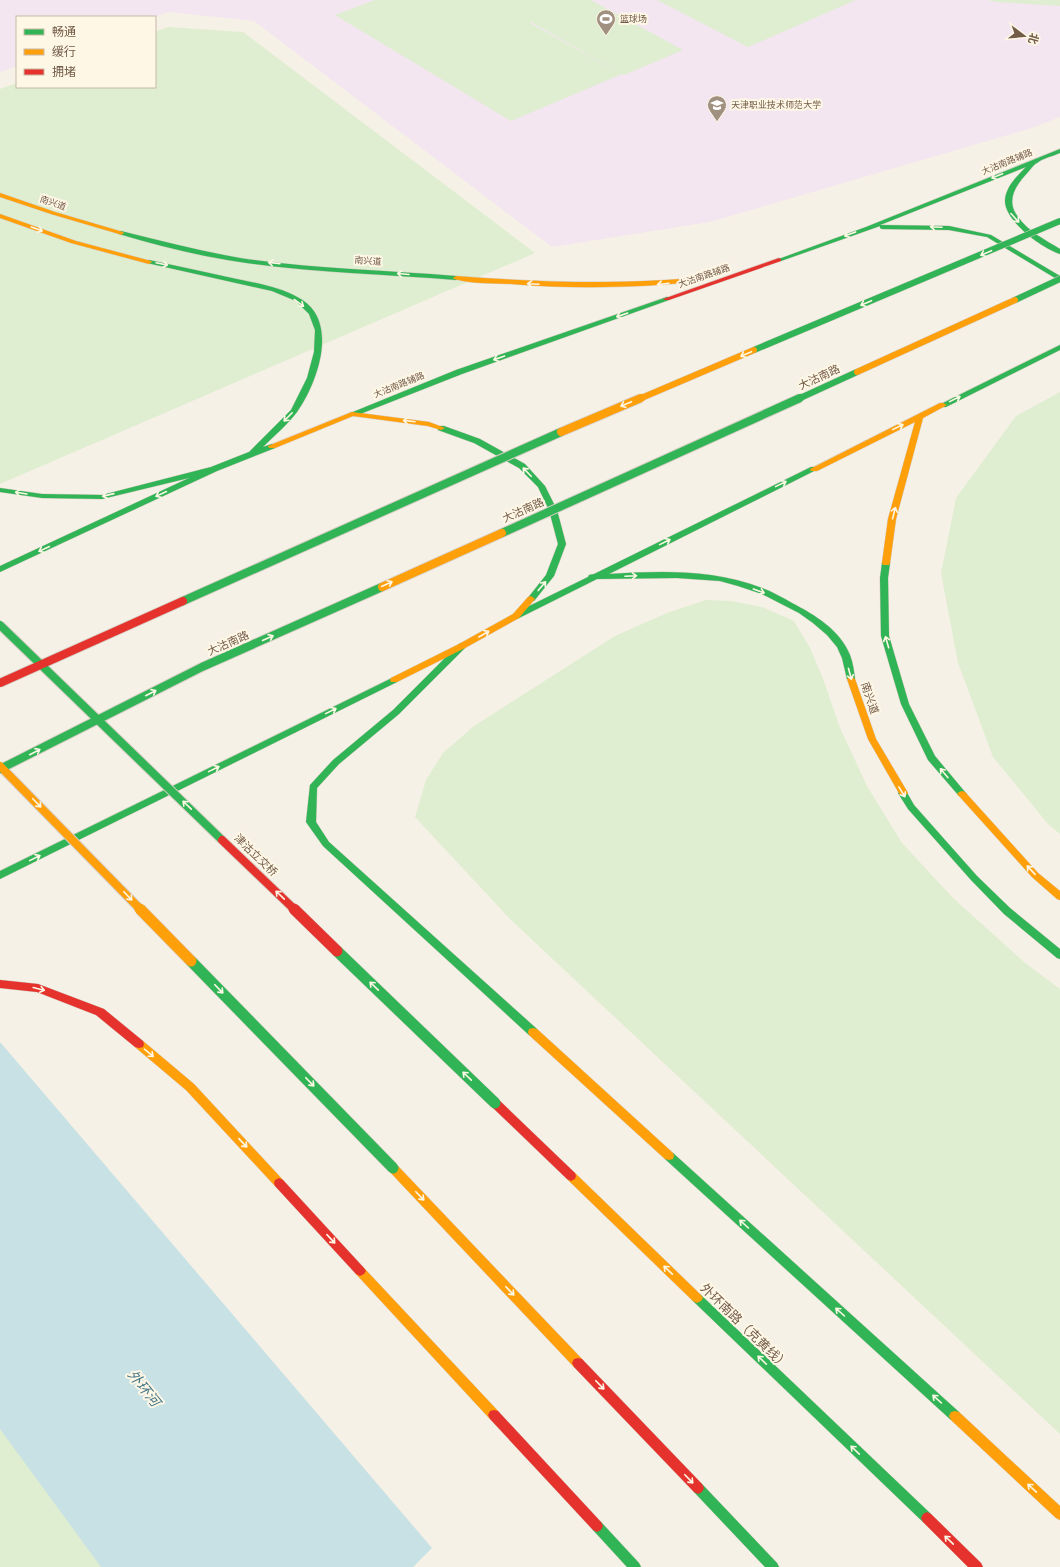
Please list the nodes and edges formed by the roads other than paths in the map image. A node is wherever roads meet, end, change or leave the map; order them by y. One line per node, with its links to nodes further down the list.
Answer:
1 (1060, 151): 2 (main road, 大沽南路辅路)
2 (1033, 162): 6 (main road, 大沽南路辅路, one-way to 6); 7 (main road, one-way to 7)
3 (0, 195): 8 (main road, 南兴道, one-way to 3)
4 (0, 216): 15 (main road, one-way to 15)
5 (1060, 221): 23 (main road, one-way to 23, bridge)
6 (868, 228): 8 (main road, 大沽南路辅路, one-way to 8); 9 (main road, one-way to 6)
7 (1060, 252)
8 (743, 273): 13 (main road, 大沽南路辅路, one-way to 13)
9 (1060, 279): 25 (main road, 大沽南路, one-way to 9, bridge)
10 (1060, 339): 12 (main road)
11 (1060, 347): 12 (main road)
12 (1049, 352): 14 (main road, one-way to 12)
13 (352, 414): 15 (main road); 20 (main road, one-way to 13)
14 (920, 416): 19 (main road, one-way to 14); 27 (main road, one-way to 14)
15 (252, 454): 16 (main road)
16 (214, 469): 17 (main road, one-way to 17); 18 (main road, one-way to 18)
17 (0, 490)
18 (0, 569)
19 (592, 577): 20 (main road); 28 (main road, 南兴道, one-way to 28)
20 (516, 616): 22 (main road, one-way to 20)
21 (0, 625): 30 (main road, 津沽立交桥, one-way to 21, bridge)
22 (462, 646): 26 (main road, one-way to 22); 31 (main road, one-way to 22)
23 (0, 683)
24 (0, 766): 33 (main road, one-way to 33, bridge)
25 (0, 769)
26 (0, 875)
27 (1060, 896)
28 (1060, 955)
29 (0, 984): 32 (main road, one-way to 32)
30 (495, 1103): 34 (main road, 外环南路（克黄线）, one-way to 30)
31 (1060, 1514)
32 (635, 1567)
33 (773, 1567)
34 (977, 1567)

